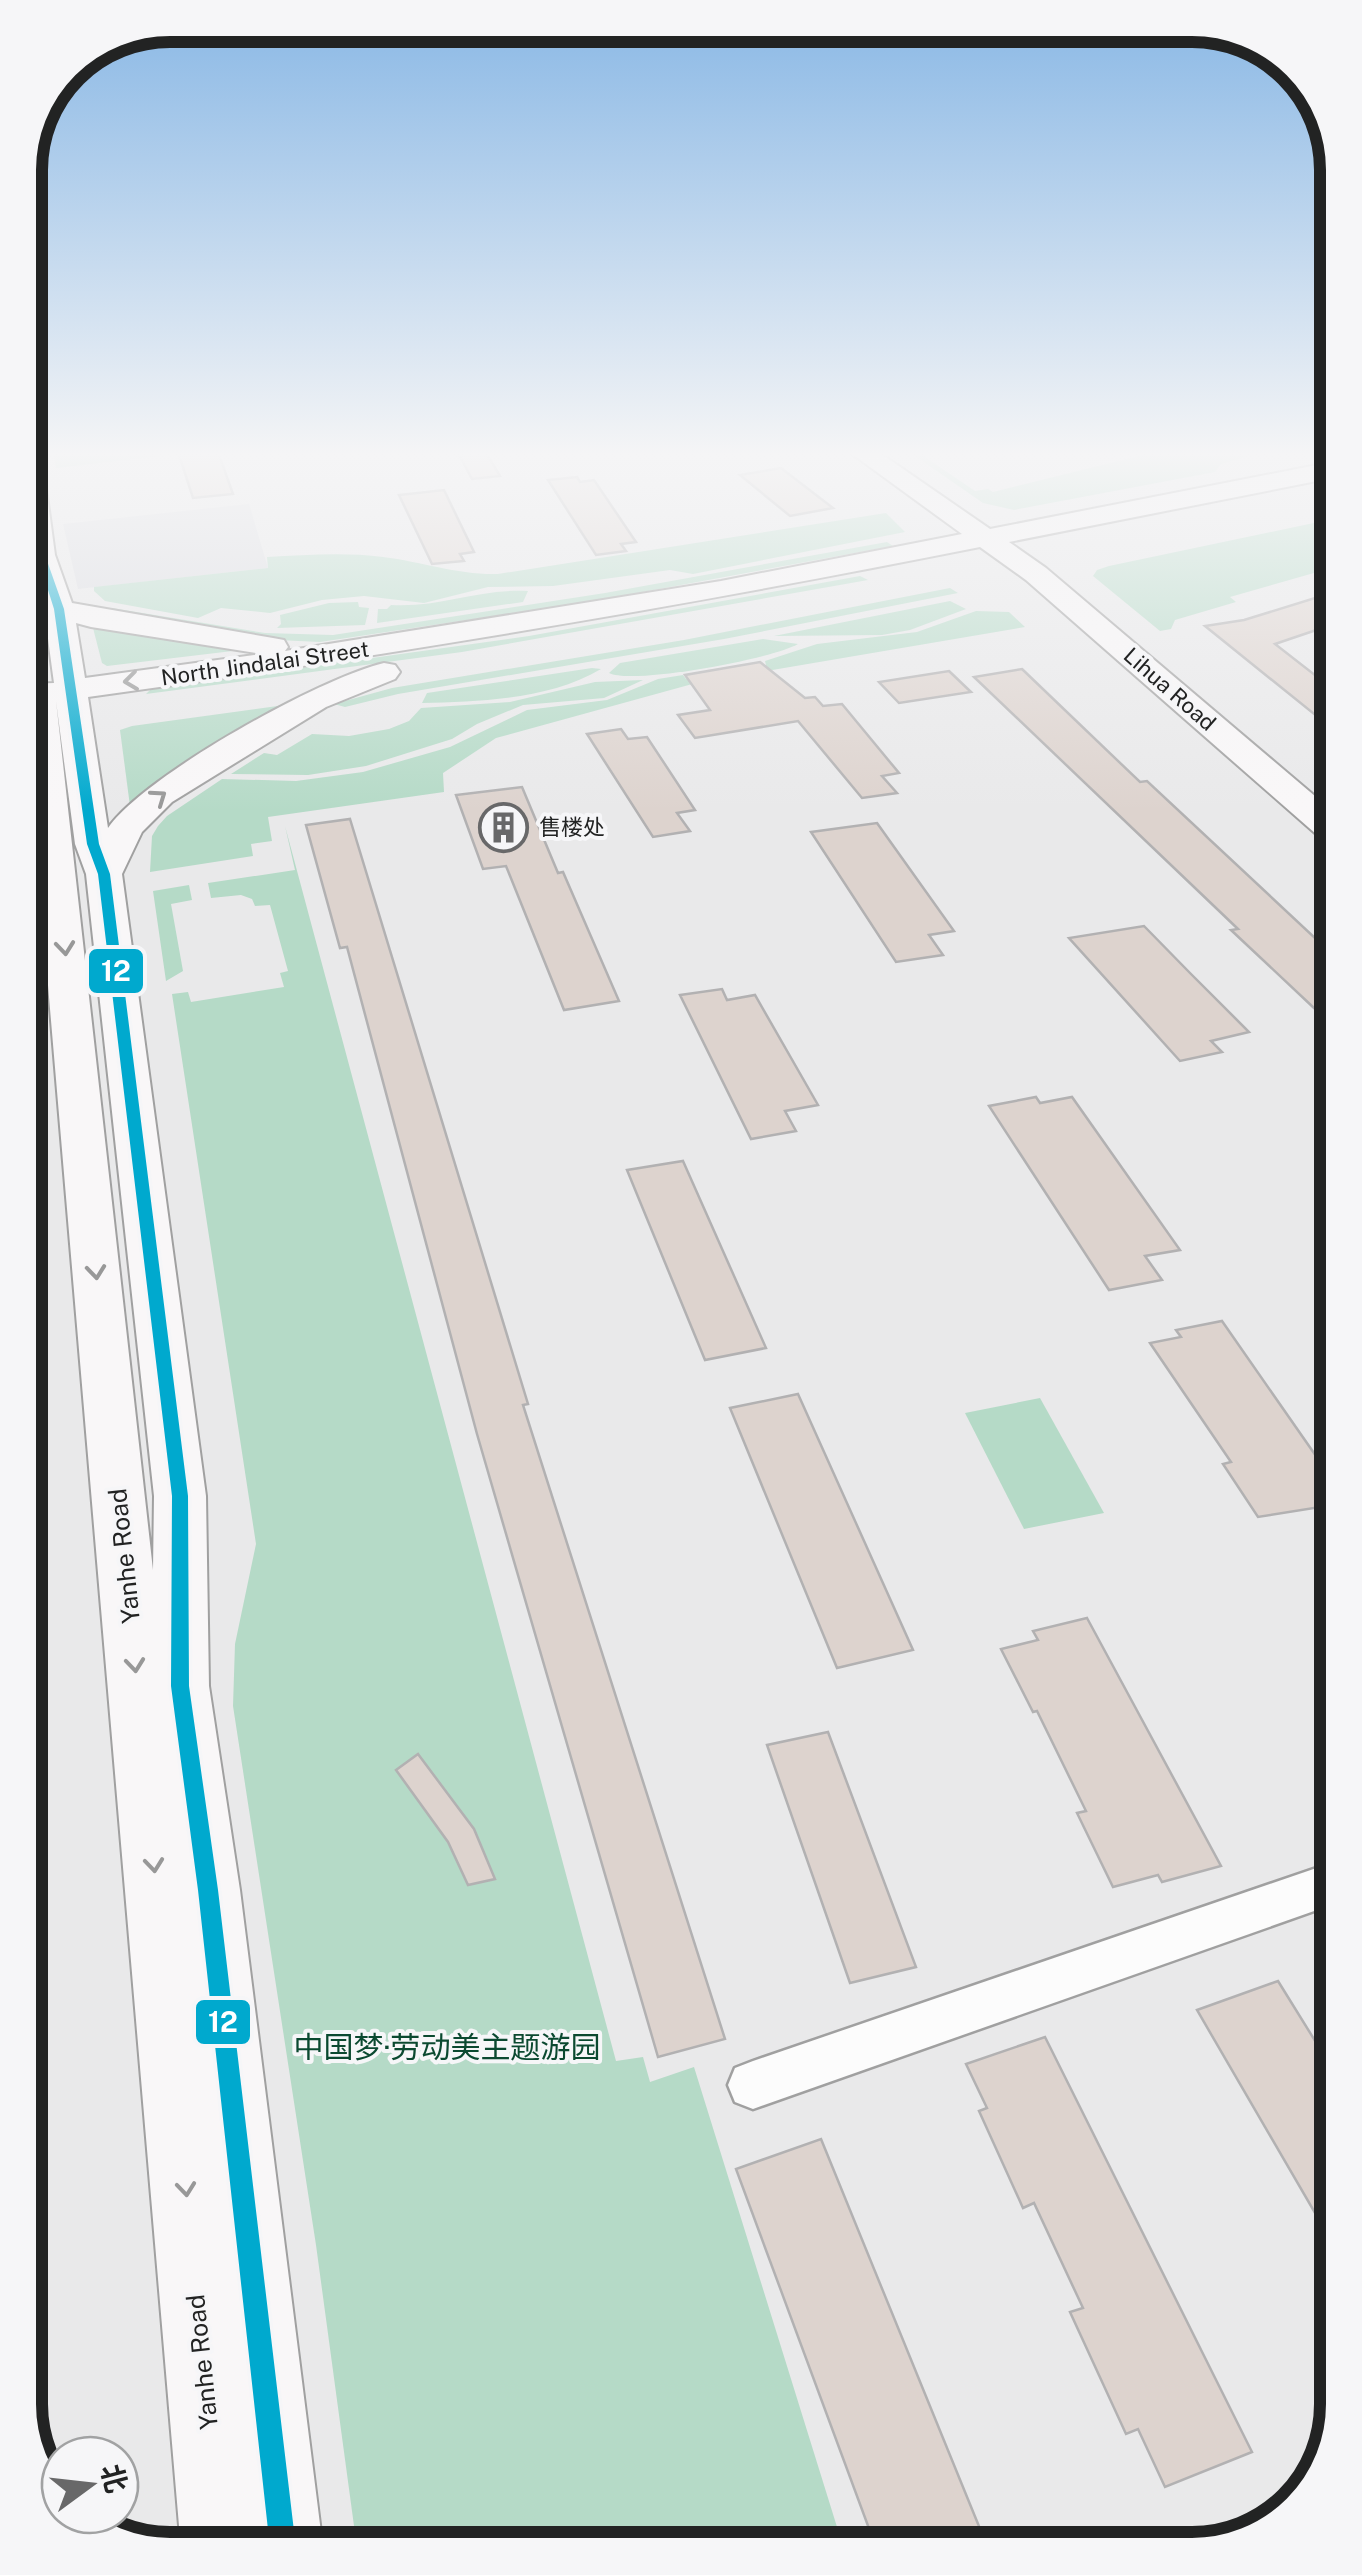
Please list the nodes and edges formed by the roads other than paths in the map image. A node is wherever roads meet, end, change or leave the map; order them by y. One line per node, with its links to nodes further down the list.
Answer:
1 (47, 571): 6 (main road, Yanhe Road)
2 (882, 571): 5 (main road, North Jindalai Street)
3 (918, 571): 5 (main road, North Jindalai Street)
4 (1028, 571): 10 (main road, Lihua Road)
5 (866, 576): 7 (main road, North Jindalai Street)
6 (60, 608): 7 (main road); 9 (main road, Yanhe Road)
7 (373, 661): 9 (main road, North Jindalai Street); 11 (main road, one-way to 7)
8 (43, 673): 9 (main road, Yanhe Road)
9 (47, 702): 11 (main road, Yanhe Road); 14 (main road, Yanhe Road, one-way to 14)
10 (1320, 818)
11 (104, 874): 15 (main road, Yanhe Road)
12 (1320, 1889): 13 (street)
13 (752, 2084)
14 (218, 2532)
15 (282, 2532)

